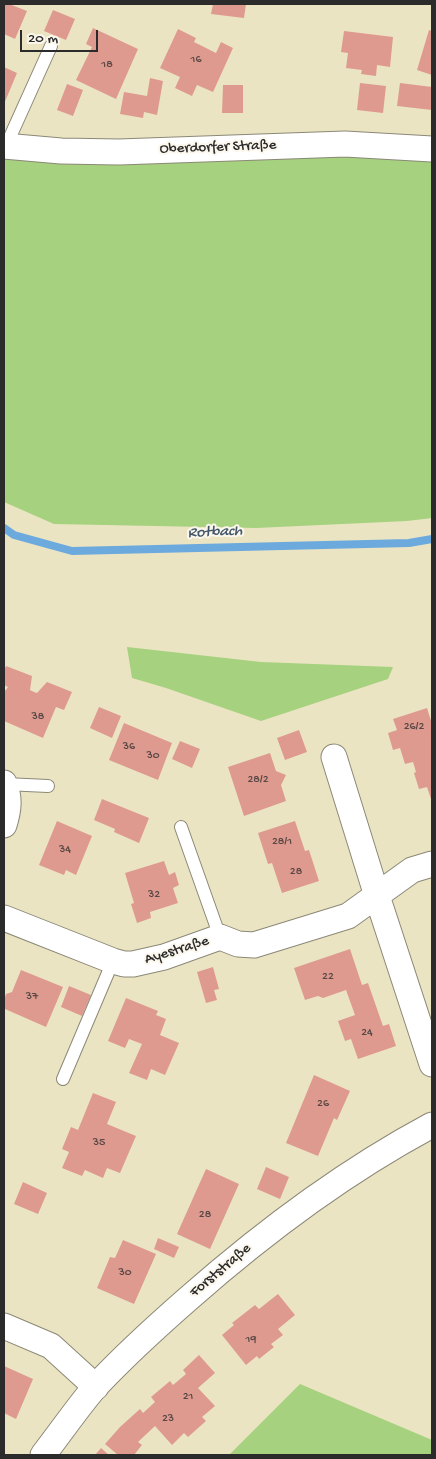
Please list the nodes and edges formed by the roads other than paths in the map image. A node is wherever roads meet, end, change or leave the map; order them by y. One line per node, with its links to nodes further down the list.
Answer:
1 (51, 46): 2 (lane)
2 (5, 146): 3 (street, Oberdorfer Straße)
3 (432, 150)
4 (334, 757): 10 (street)
5 (4, 784): 6 (lane); 7 (street)
6 (48, 786)
7 (4, 825)
8 (181, 827): 12 (lane)
9 (432, 864): 10 (street, Ayestraße)
10 (376, 896): 12 (street, Ayestraße); 14 (street)
11 (4, 918): 13 (street, Ayestraße)
12 (220, 937): 13 (street, Ayestraße)
13 (113, 961): 15 (lane)
14 (432, 1064)
15 (63, 1079)
16 (432, 1125): 18 (street, Forststraße)
17 (4, 1326): 18 (street)
18 (96, 1387): 19 (street, Forststraße)
19 (43, 1455)

